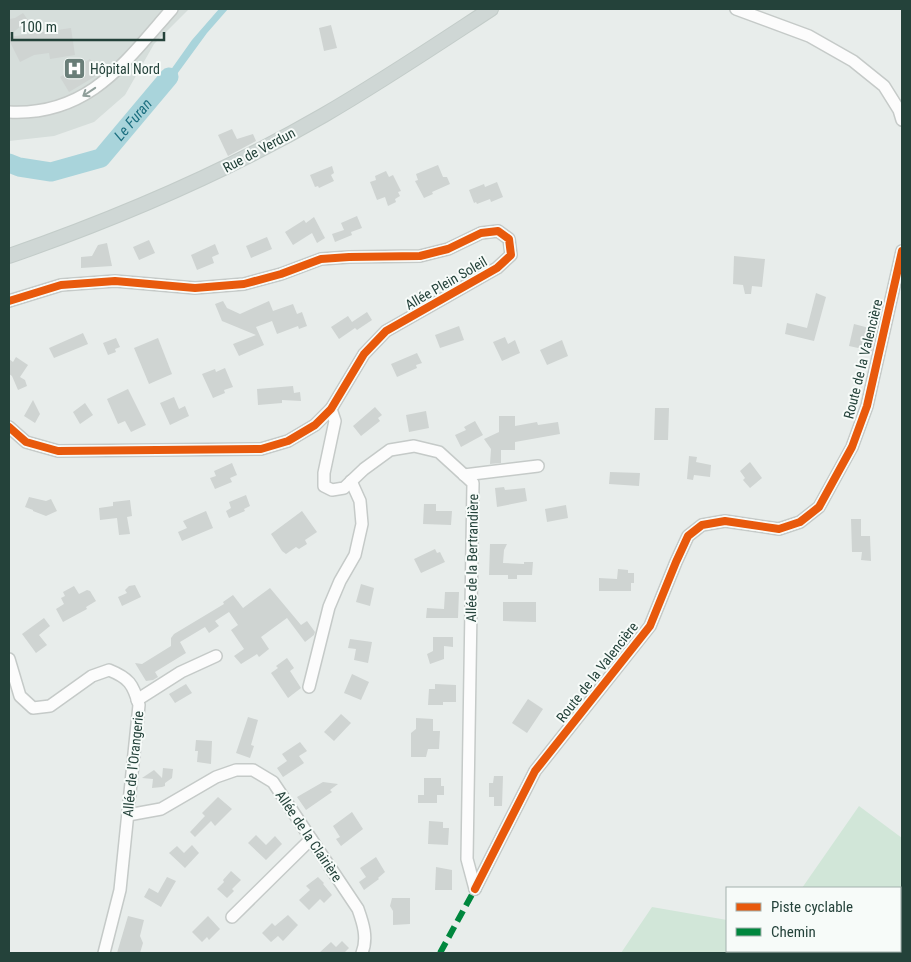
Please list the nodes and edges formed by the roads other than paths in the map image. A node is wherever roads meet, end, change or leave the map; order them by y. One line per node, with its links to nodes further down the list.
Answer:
1 (172, 9): 4 (street, one-way to 4)
2 (491, 9): 7 (main road, Rue de Verdun)
3 (736, 9): 5 (street)
4 (9, 112)
5 (902, 120)
6 (902, 251): 20 (street, Route de la Valencière)
7 (9, 256)
8 (9, 301): 9 (street, Allée Plein Soleil)
9 (331, 409): 10 (street, Allée Plein Soleil); 13 (street, Allée de la Bertrandière)
10 (9, 427)
11 (538, 466): 12 (street)
12 (464, 475): 13 (street, Allée de la Bertrandière); 20 (street, Allée de la Bertrandière)
13 (351, 481): 16 (street)
14 (216, 656): 17 (street)
15 (9, 660): 17 (street, Allée de l'Orangerie)
16 (309, 686)
17 (137, 700): 18 (street, Allée de l'Orangerie)
18 (128, 815): 19 (street, Allée de la Clairière); 22 (street, Allée de l'Orangerie)
19 (311, 839): 21 (street); 23 (street, Allée de la Clairière)
20 (475, 888)
21 (232, 917)
22 (104, 953)
23 (362, 953)

